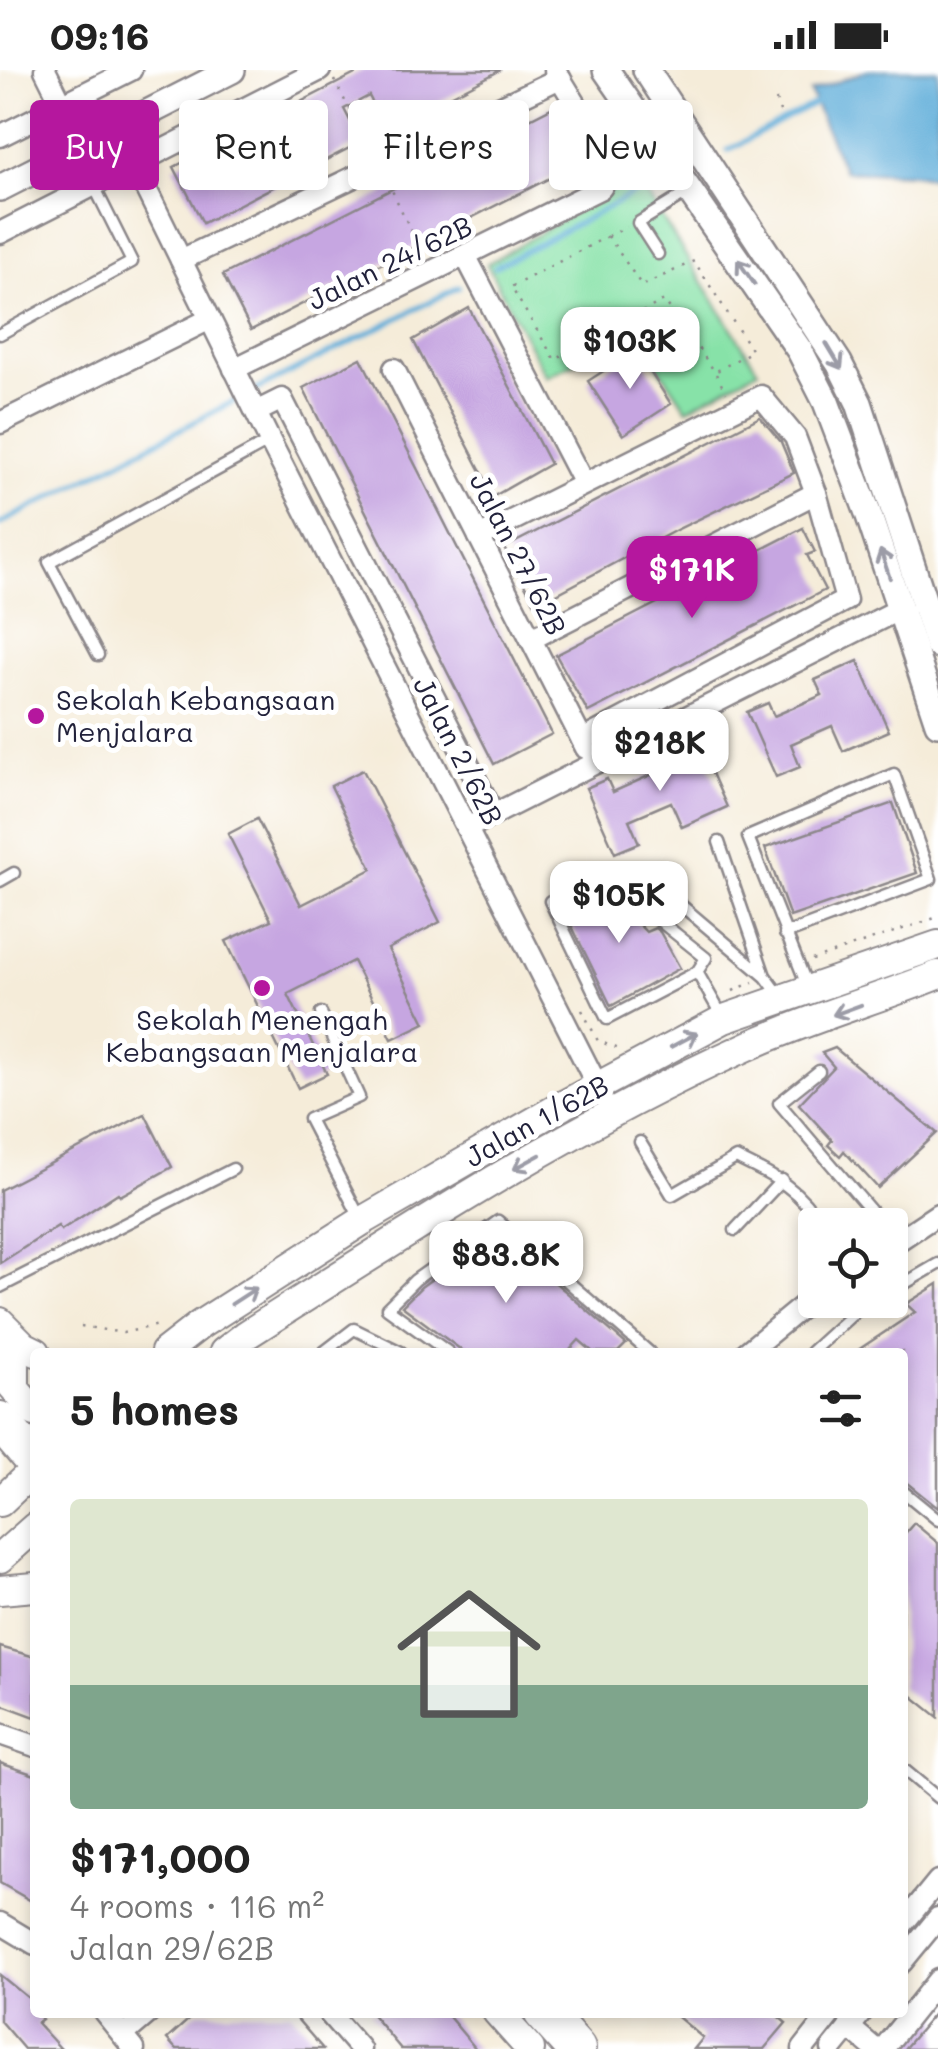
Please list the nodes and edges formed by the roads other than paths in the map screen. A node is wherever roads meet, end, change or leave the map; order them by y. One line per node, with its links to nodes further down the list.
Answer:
1 (45, 70): 8 (street)
2 (131, 70): 9 (street)
3 (232, 70): 10 (street)
4 (320, 70): 13 (street)
5 (606, 70): 19 (street)
6 (646, 70): 36 (street, one-way to 36)
7 (558, 74): 22 (street, Jalan 24/62B); 23 (street)
8 (60, 100)
9 (70, 100)
10 (159, 106)
11 (30, 121): 12 (street)
12 (0, 136)
13 (159, 154)
14 (30, 172): 15 (street)
15 (0, 188)
16 (86, 190): 20 (street)
17 (96, 190): 25 (lane)
18 (147, 190): 23 (street, Jalan 2/62B)
19 (690, 191): 21 (lane); 34 (street, one-way to 19)
20 (0, 233)
21 (658, 254)
22 (466, 257): 27 (street, Jalan 24/62B); 31 (street)
23 (181, 260): 24 (street, Jalan 2/62B)
24 (210, 319): 27 (street, Jalan 2/62B); 29 (street)
25 (0, 334)
26 (394, 368): 33 (street, Jalan 27/62B)
27 (234, 369): 28 (street, Jalan 2/62B)
28 (256, 412): 30 (street, Jalan 2/62B); 41 (street)
29 (0, 423)
30 (270, 440): 37 (lane); 42 (street, Jalan 2/62B)
31 (584, 484): 32 (street); 33 (street)
32 (816, 493): 35 (street); 39 (street)
33 (479, 536): 35 (street, Jalan 27/62B)
34 (900, 609): 38 (street); 40 (street)
35 (531, 639): 39 (street, Jalan 27/62B)
36 (938, 644)
37 (98, 655)
38 (938, 723)
39 (582, 740): 40 (street, Jalan 27/62B)
40 (594, 764): 41 (street)
41 (494, 815): 42 (street)
42 (467, 828): 56 (street, Jalan 2/62B)
43 (719, 842): 51 (lane)
44 (14, 874): 45 (lane)
45 (0, 881)
46 (662, 889): 51 (lane)
47 (786, 934): 47 (lane); 52 (lane)
48 (938, 945): 52 (main road, Jalan 1/62B)
49 (696, 972): 49 (lane); 54 (lane)
50 (938, 975): 57 (main road, Jalan 1/62B, one-way to 57)
51 (773, 987): 52 (main road, Jalan 1/62B); 54 (main road, Jalan 1/62B)
52 (808, 988)
53 (321, 1013): 65 (lane)
54 (724, 1018): 56 (main road, Jalan 1/62B, one-way to 54)
55 (819, 1071): 62 (lane)
56 (598, 1086): 57 (street, Jalan 2/62B); 65 (main road, Jalan 1/62B)
57 (612, 1115): 63 (main road, Jalan 1/62B, one-way to 63)
58 (640, 1142): 60 (lane)
59 (234, 1169): 71 (lane)
60 (782, 1180): 61 (lane); 67 (lane)
61 (811, 1208)
62 (867, 1208)
63 (436, 1213): 68 (lane); 80 (main road, Jalan 1/62B)
64 (938, 1214): 66 (street)
65 (362, 1221): 75 (main road, Jalan 1/62B, one-way to 65)
66 (908, 1228)
67 (735, 1230)
68 (458, 1249): 76 (lane); 83 (lane)
69 (938, 1264): 70 (lane)
70 (908, 1282)
71 (0, 1286)
72 (798, 1310): 86 (street)
73 (848, 1318): 87 (lane)
74 (0, 1322): 88 (main road)
75 (200, 1324): 78 (main road); 79 (main road, Jalan 1/62B)
76 (637, 1342): 84 (lane); 85 (lane)
77 (0, 1343): 89 (main road)
78 (149, 1348)
79 (170, 1348)
80 (232, 1348)
81 (329, 1348): 82 (lane)
82 (392, 1348)
83 (442, 1348)
84 (632, 1348)
85 (644, 1348)
86 (752, 1348)
87 (815, 1348)
88 (30, 1349)
89 (4, 1394): 90 (main road); 91 (highway); 93 (highway)
90 (30, 1409)
91 (30, 1428)
92 (0, 1437): 94 (main road)
93 (30, 1461)
94 (30, 1467)
95 (30, 1475): 97 (main road)
96 (908, 1495): 98 (lane)
97 (0, 1502)
98 (938, 1520)
99 (30, 1531): 100 (main road)
100 (0, 1558)
101 (30, 1587): 102 (main road)
102 (0, 1590)
103 (0, 1734): 104 (street)
104 (30, 1744)
105 (908, 1773): 106 (lane)
106 (938, 1798)
107 (938, 1881): 108 (street)
108 (908, 1918)
109 (938, 1918): 112 (street)
110 (0, 1923): 111 (street)
111 (30, 1941)
112 (908, 1955)
113 (938, 1981): 114 (street)
114 (908, 2016)
115 (109, 2018): 125 (street)
116 (146, 2018): 125 (street)
117 (333, 2018): 126 (street)
118 (502, 2018): 127 (main road)
119 (528, 2018): 128 (highway)
120 (548, 2018): 129 (highway)
121 (561, 2018): 130 (main road)
122 (827, 2018): 131 (street)
123 (906, 2018): 133 (street)
124 (856, 2020): 132 (street); 133 (street)
125 (128, 2042)
126 (360, 2049)
127 (530, 2049)
128 (554, 2049)
129 (576, 2049)
130 (589, 2049)
131 (803, 2049)
132 (832, 2049)
133 (879, 2049)

